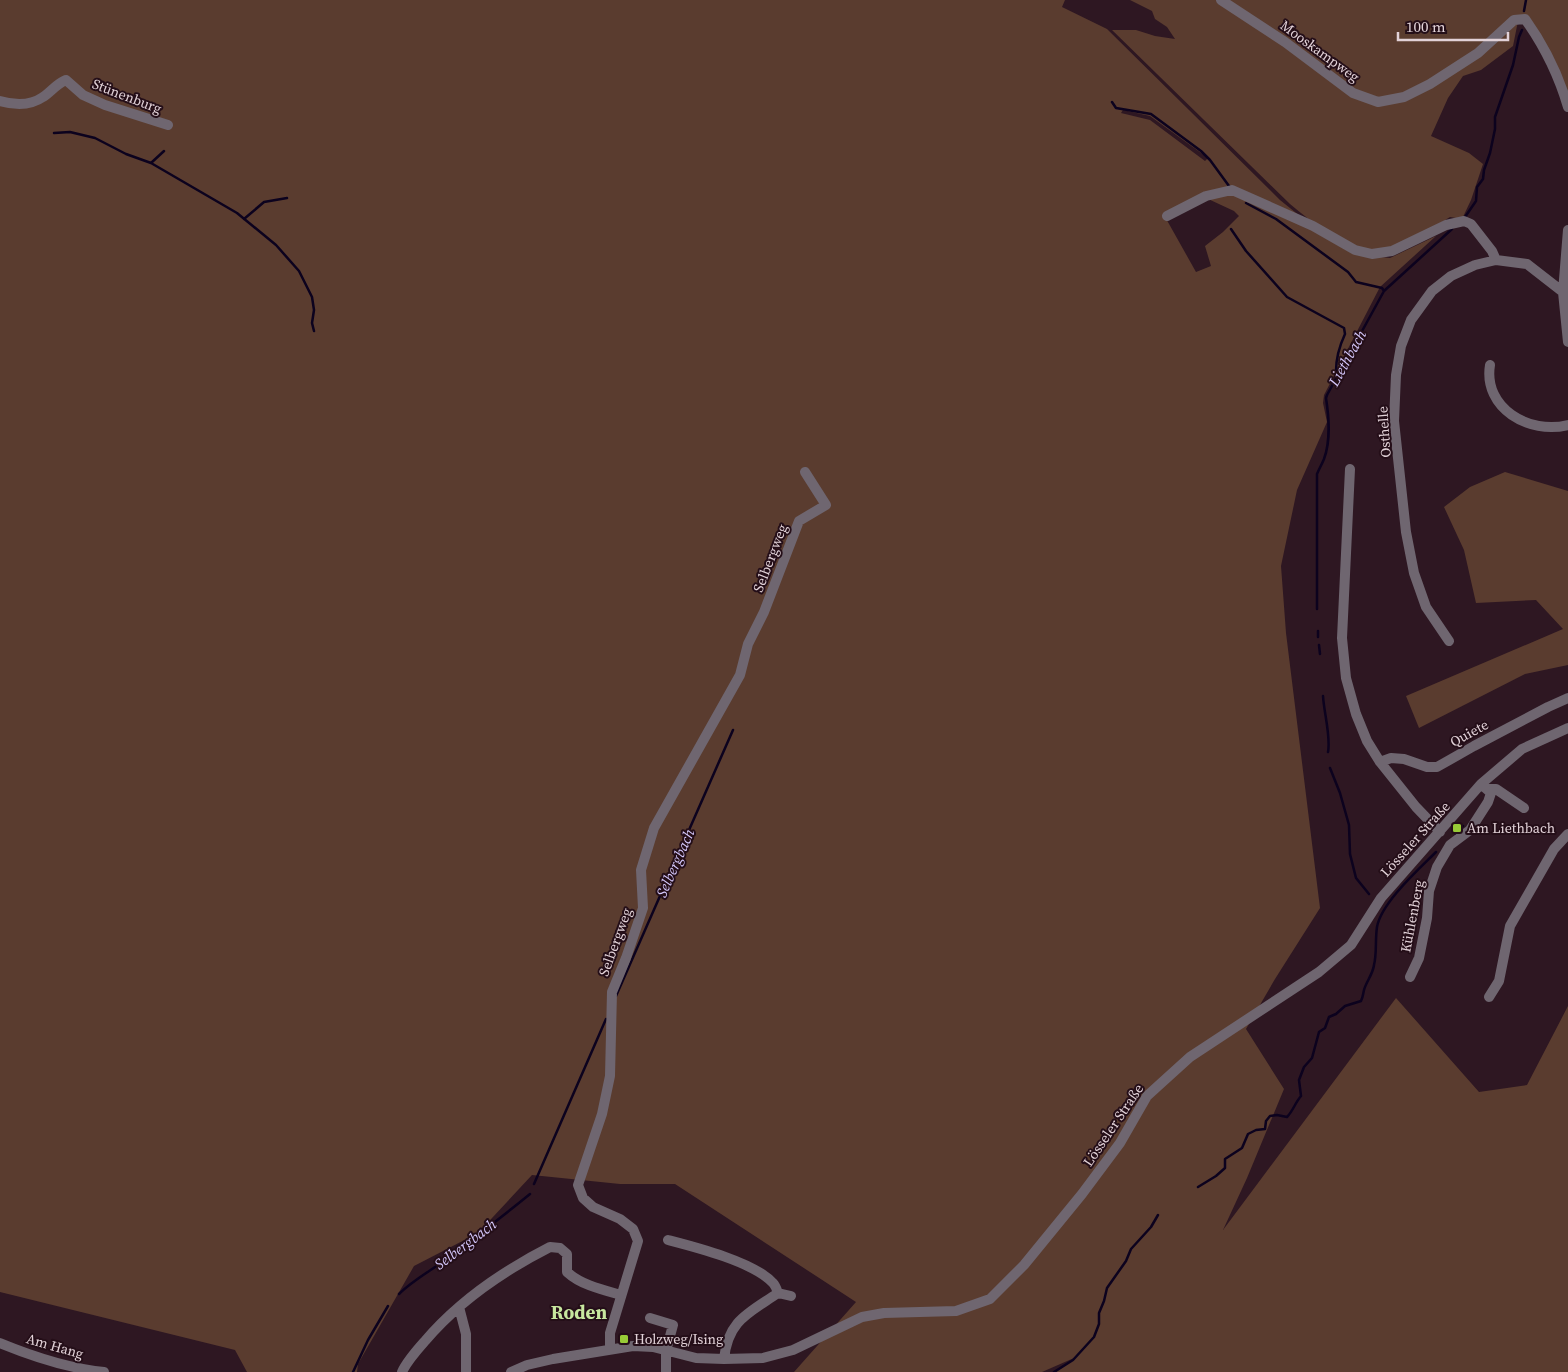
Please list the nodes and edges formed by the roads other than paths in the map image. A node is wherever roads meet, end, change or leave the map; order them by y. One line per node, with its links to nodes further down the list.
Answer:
1 (1222, 0): 3 (street, Mooskampweg)
2 (0, 101): 4 (street, Stünenburg)
3 (1568, 107)
4 (168, 125)
5 (1166, 216): 7 (street)
6 (1568, 230): 8 (street)
7 (1496, 260): 8 (street, Osthelle); 14 (street, Osthelle)
8 (1563, 292): 9 (street)
9 (1568, 342)
10 (1490, 365): 11 (street)
11 (1568, 425)
12 (1350, 469): 17 (street)
13 (805, 472): 26 (street, Selbergweg)
14 (1449, 641)
15 (1568, 698): 17 (street, Quiete)
16 (1568, 728): 18 (street, Lösseler Straße)
17 (1380, 762): 20 (street)
18 (1485, 787): 19 (street); 20 (street, Lösseler Straße); 22 (street, Kühlenberg)
19 (1524, 808)
20 (1440, 832): 33 (street, Lösseler Straße)
21 (1568, 834): 23 (street)
22 (1410, 977)
23 (1489, 997)
24 (668, 1240): 25 (street)
25 (778, 1293): 27 (street); 33 (street)
26 (621, 1295): 28 (street); 31 (street, Selbergweg)
27 (791, 1296)
28 (459, 1307): 35 (street); 36 (street)
29 (650, 1318): 32 (street)
30 (0, 1343): 34 (street, Am Hang)
31 (610, 1350): 32 (street, Lösseler Straße); 37 (street, Lösseler Straße)
32 (666, 1351): 33 (street, Lösseler Straße); 38 (street)
33 (724, 1359)
34 (104, 1372)
35 (402, 1372)
36 (466, 1372)
37 (511, 1372)
38 (666, 1372)

